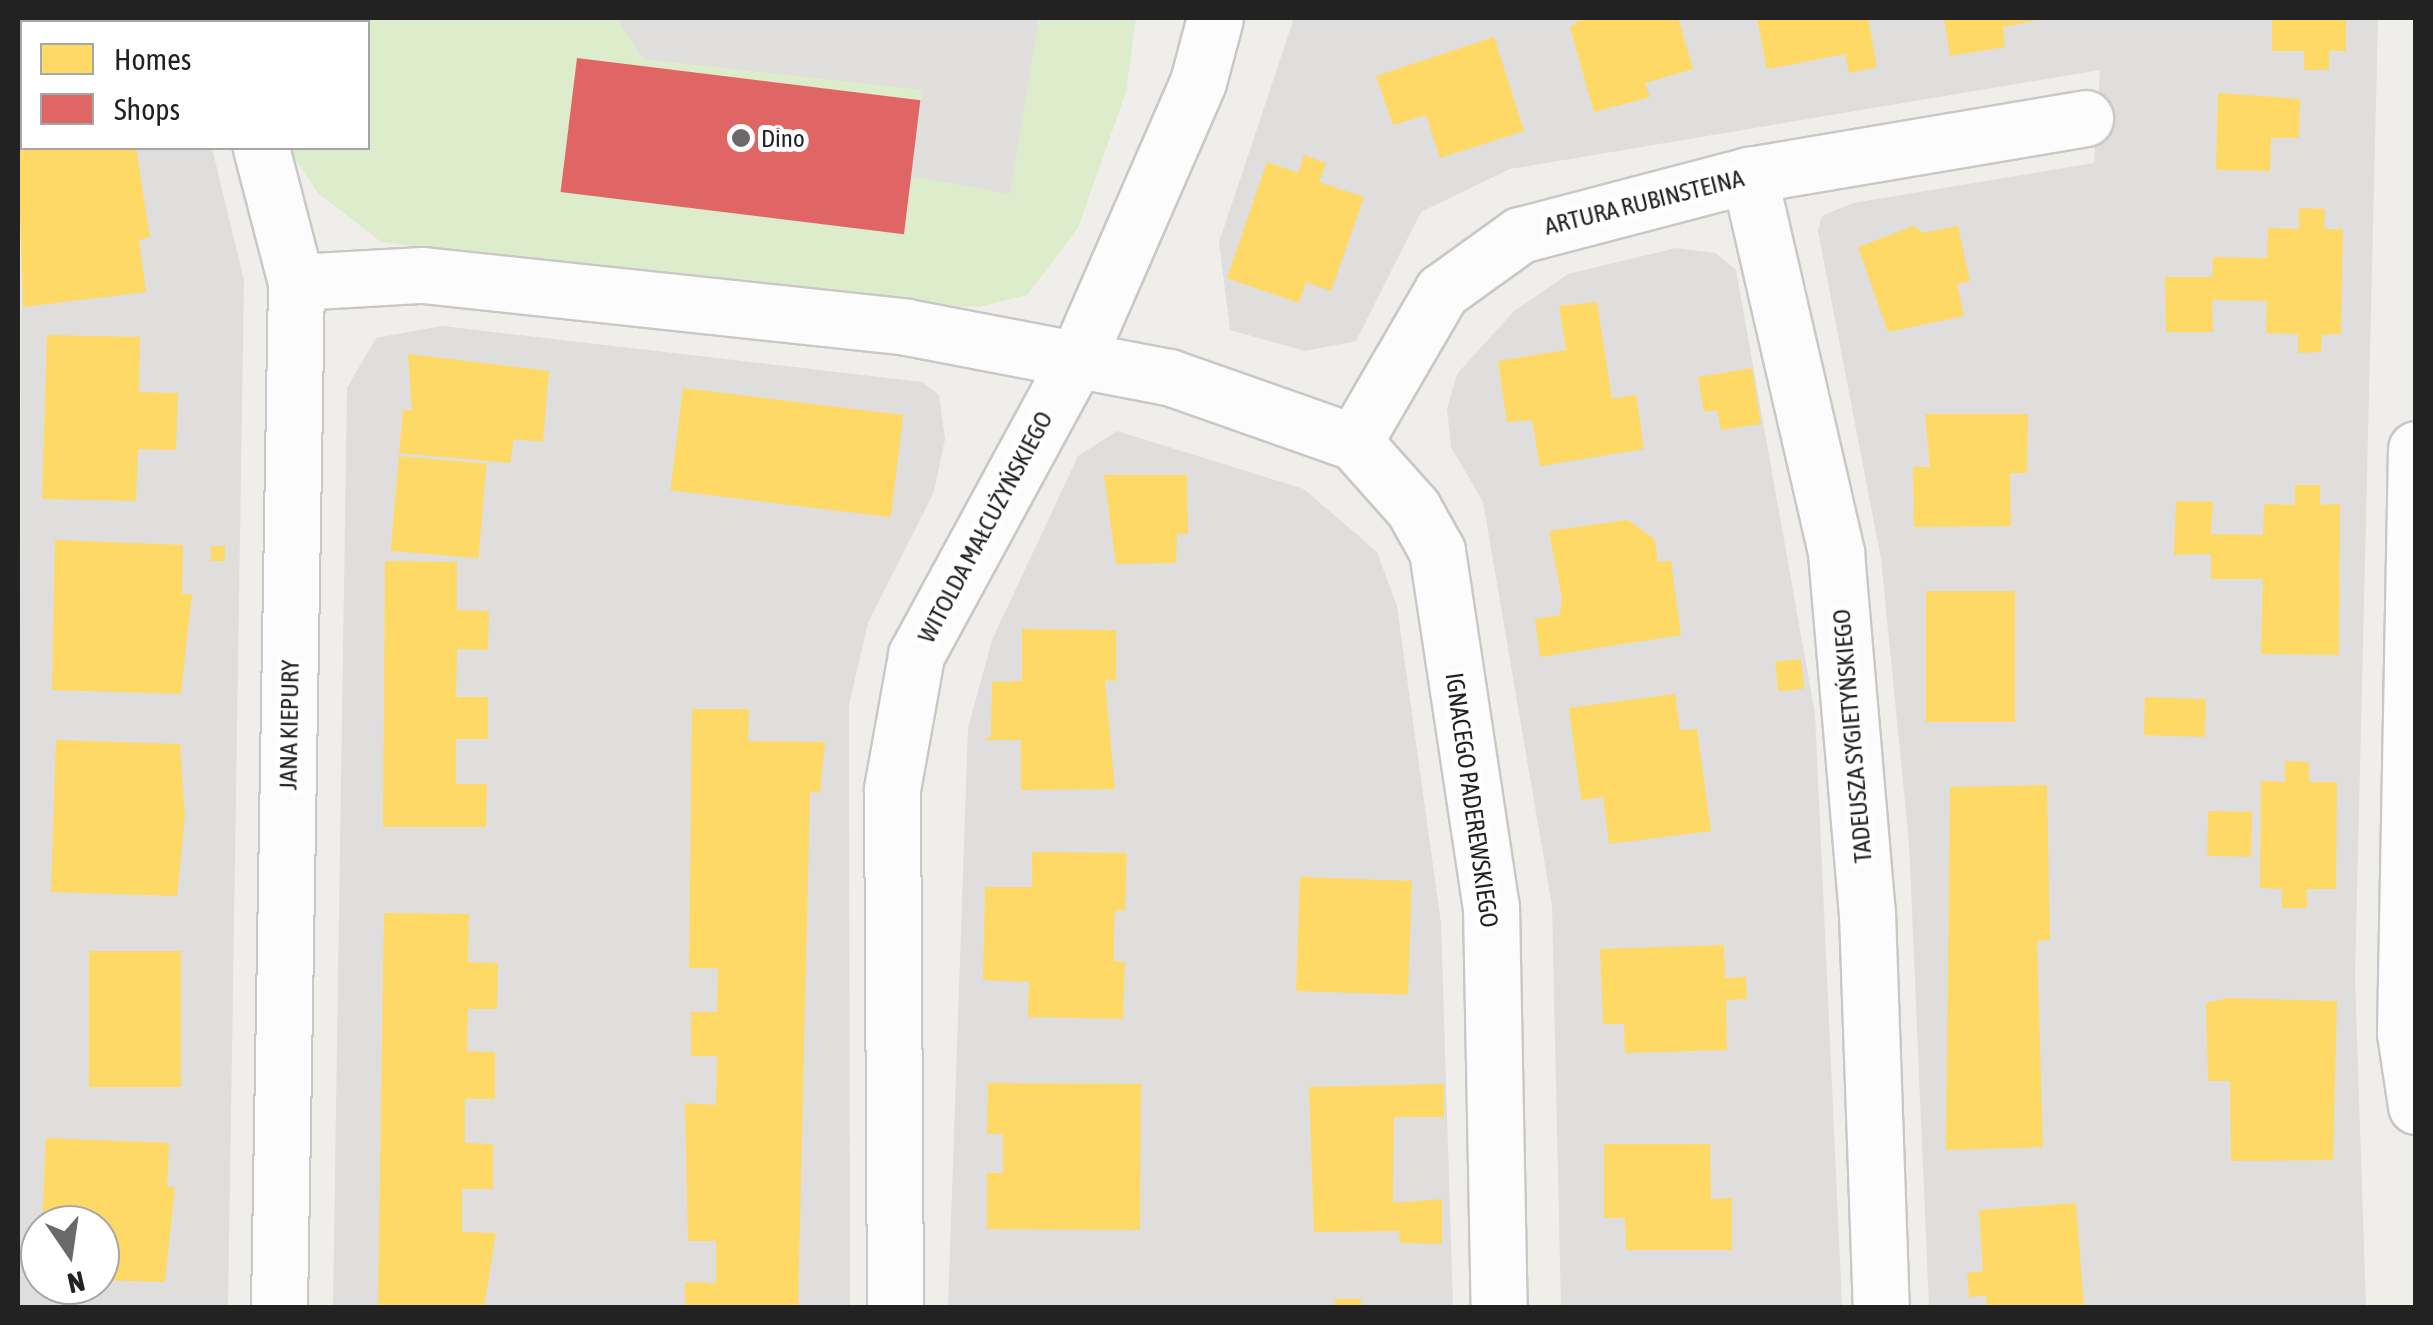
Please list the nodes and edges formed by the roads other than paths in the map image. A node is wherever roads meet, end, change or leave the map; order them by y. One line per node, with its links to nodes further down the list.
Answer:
1 (1215, 18): 6 (street, WITOLDA MAŁCUŻYŃSKIEGO)
2 (2085, 118): 4 (street, ARTURA RUBINSTEINA)
3 (262, 150): 5 (street, JANA KIEPURY)
4 (1749, 175): 7 (street, ARTURA RUBINSTEINA); 14 (street, TADEUSZA SYGIETYŃSKIEGO)
5 (296, 282): 6 (street); 11 (street, JANA KIEPURY)
6 (1077, 359): 7 (street); 12 (street, WITOLDA MAŁCUŻYŃSKIEGO)
7 (1354, 442): 13 (street, IGNACEGO PADEREWSKIEGO)
8 (2416, 449): 9 (street)
9 (2410, 1004): 10 (street)
10 (2416, 1106)
11 (278, 1308)
12 (895, 1308)
13 (1499, 1308)
14 (1881, 1308)

